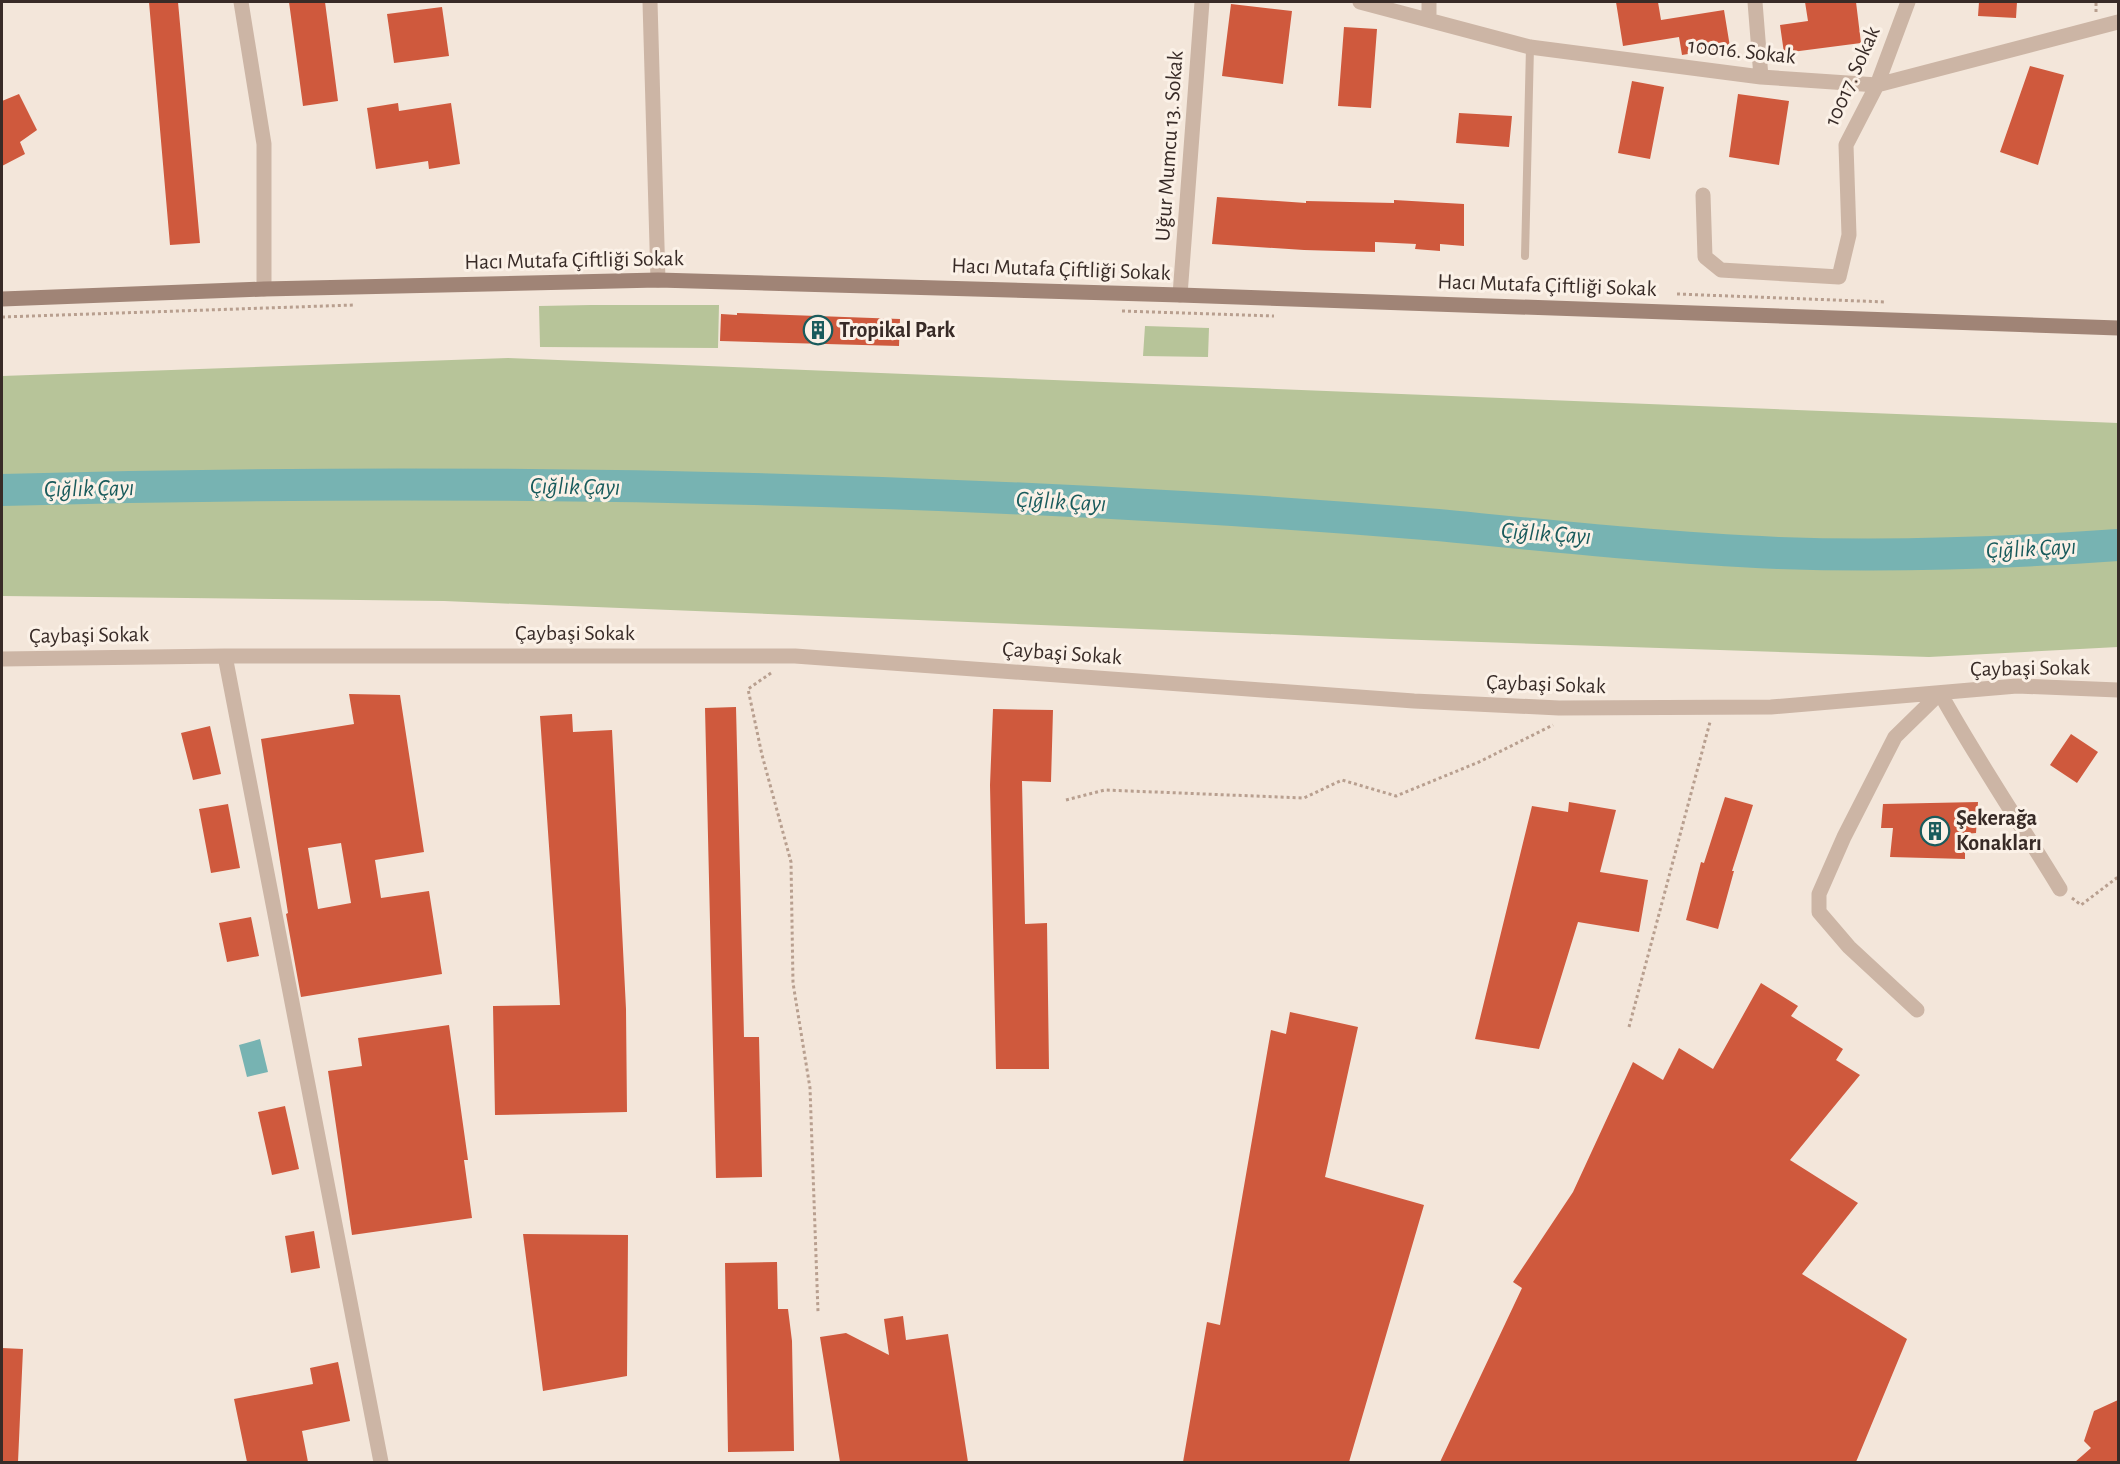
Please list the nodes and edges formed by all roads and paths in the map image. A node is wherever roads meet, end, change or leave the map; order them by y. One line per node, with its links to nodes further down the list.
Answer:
1 (241, 2): 16 (street)
2 (650, 2): 15 (street)
3 (1202, 2): 17 (street, Uğur Mumcu 13. Sokak)
4 (1360, 2): 8 (street, 10016. Sokak)
5 (1429, 2): 8 (street)
6 (1755, 2): 11 (street)
7 (1908, 2): 12 (street, 10017. Sokak)
8 (1429, 20): 10 (street, 10016. Sokak)
9 (2118, 22): 12 (street, 10016. Sokak)
10 (1530, 47): 11 (street, 10016. Sokak); 14 (lane)
11 (1761, 77): 12 (street, 10016. Sokak)
12 (1877, 85): 13 (street, 10017. Sokak)
13 (1703, 195)
14 (1525, 256)
15 (658, 280): 16 (street, Hacı Mutafa Çiftliği Sokak); 17 (street, Hacı Mutafa Çiftliği Sokak)
16 (264, 289): 18 (street, Hacı Mutafa Çiftliği Sokak)
17 (1180, 295): 23 (street, Hacı Mutafa Çiftliği Sokak)
18 (2, 298)
19 (360, 305): 21 (path)
20 (1119, 311): 22 (path)
21 (2, 317)
22 (1282, 317)
23 (2118, 328)
24 (225, 656): 25 (street, Çaybaşi Sokak); 26 (street, Çaybaşi Sokak); 37 (street)
25 (795, 656): 29 (street, Çaybaşi Sokak); 36 (path)
26 (2, 659)
27 (2118, 690): 28 (street, Çaybaşi Sokak)
28 (1940, 693): 30 (street, Çaybaşi Sokak); 33 (street); 34 (street)
29 (1559, 708): 30 (street, Çaybaşi Sokak); 31 (path)
30 (1714, 709): 35 (path)
31 (1066, 800)
32 (2118, 878): 33 (path)
33 (2060, 889)
34 (1917, 1010)
35 (1629, 1027)
36 (818, 1312)
37 (381, 1462)

